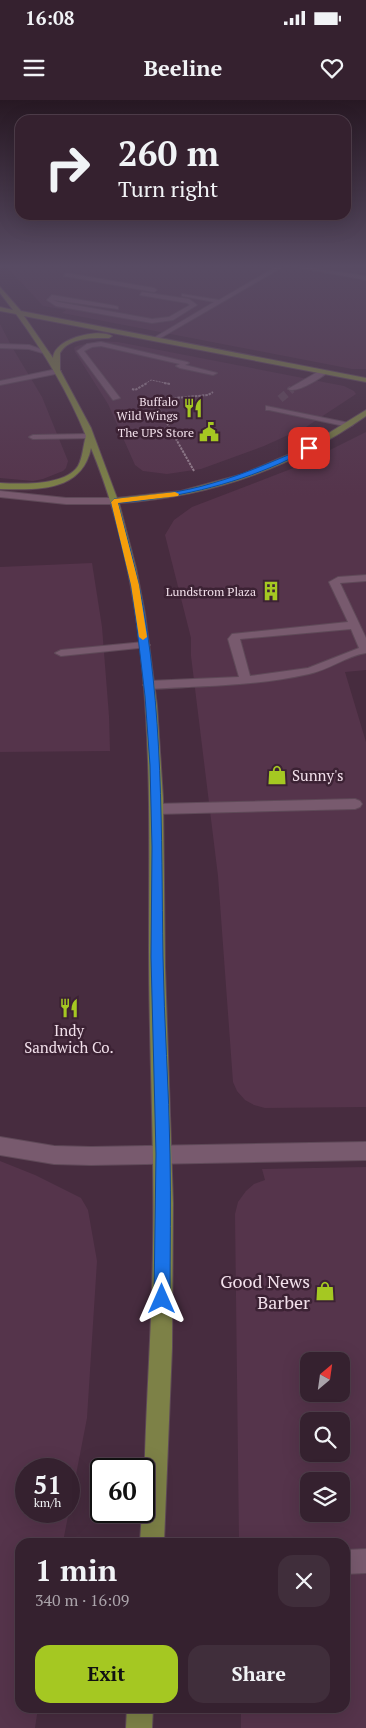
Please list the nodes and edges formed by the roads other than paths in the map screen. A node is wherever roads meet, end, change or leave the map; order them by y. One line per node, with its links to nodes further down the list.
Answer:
1 (39, 344): 5 (main road)
2 (66, 344): 6 (main road)
3 (180, 344): 7 (main road)
4 (3, 346): 5 (street)
5 (46, 352): 6 (main road)
6 (57, 371): 10 (street); 16 (main road)
7 (324, 372): 9 (main road); 11 (street)
8 (213, 373): 12 (street)
9 (366, 380)
10 (0, 383)
11 (292, 389)
12 (116, 398)
13 (280, 399): 15 (street)
14 (366, 412): 15 (main road)
15 (349, 425): 20 (main road)
16 (90, 436): 17 (street); 18 (main road); 20 (main road)
17 (33, 437)
18 (0, 486)
19 (0, 494): 20 (street)
20 (114, 502): 23 (main road)
21 (366, 578): 22 (street)
22 (355, 625): 24 (street); 26 (street)
23 (144, 644): 25 (street); 27 (main road)
24 (366, 650): 26 (street)
25 (61, 653)
26 (245, 679): 27 (street)
27 (148, 686): 29 (main road)
28 (355, 804): 29 (street)
29 (156, 809): 32 (main road)
30 (0, 1146): 32 (street)
31 (366, 1151): 32 (street)
32 (163, 1154): 33 (main road)
33 (152, 1538)
34 (366, 1561): 35 (street)
35 (350, 1562)
36 (140, 1713): 37 (main road)
37 (139, 1728)

